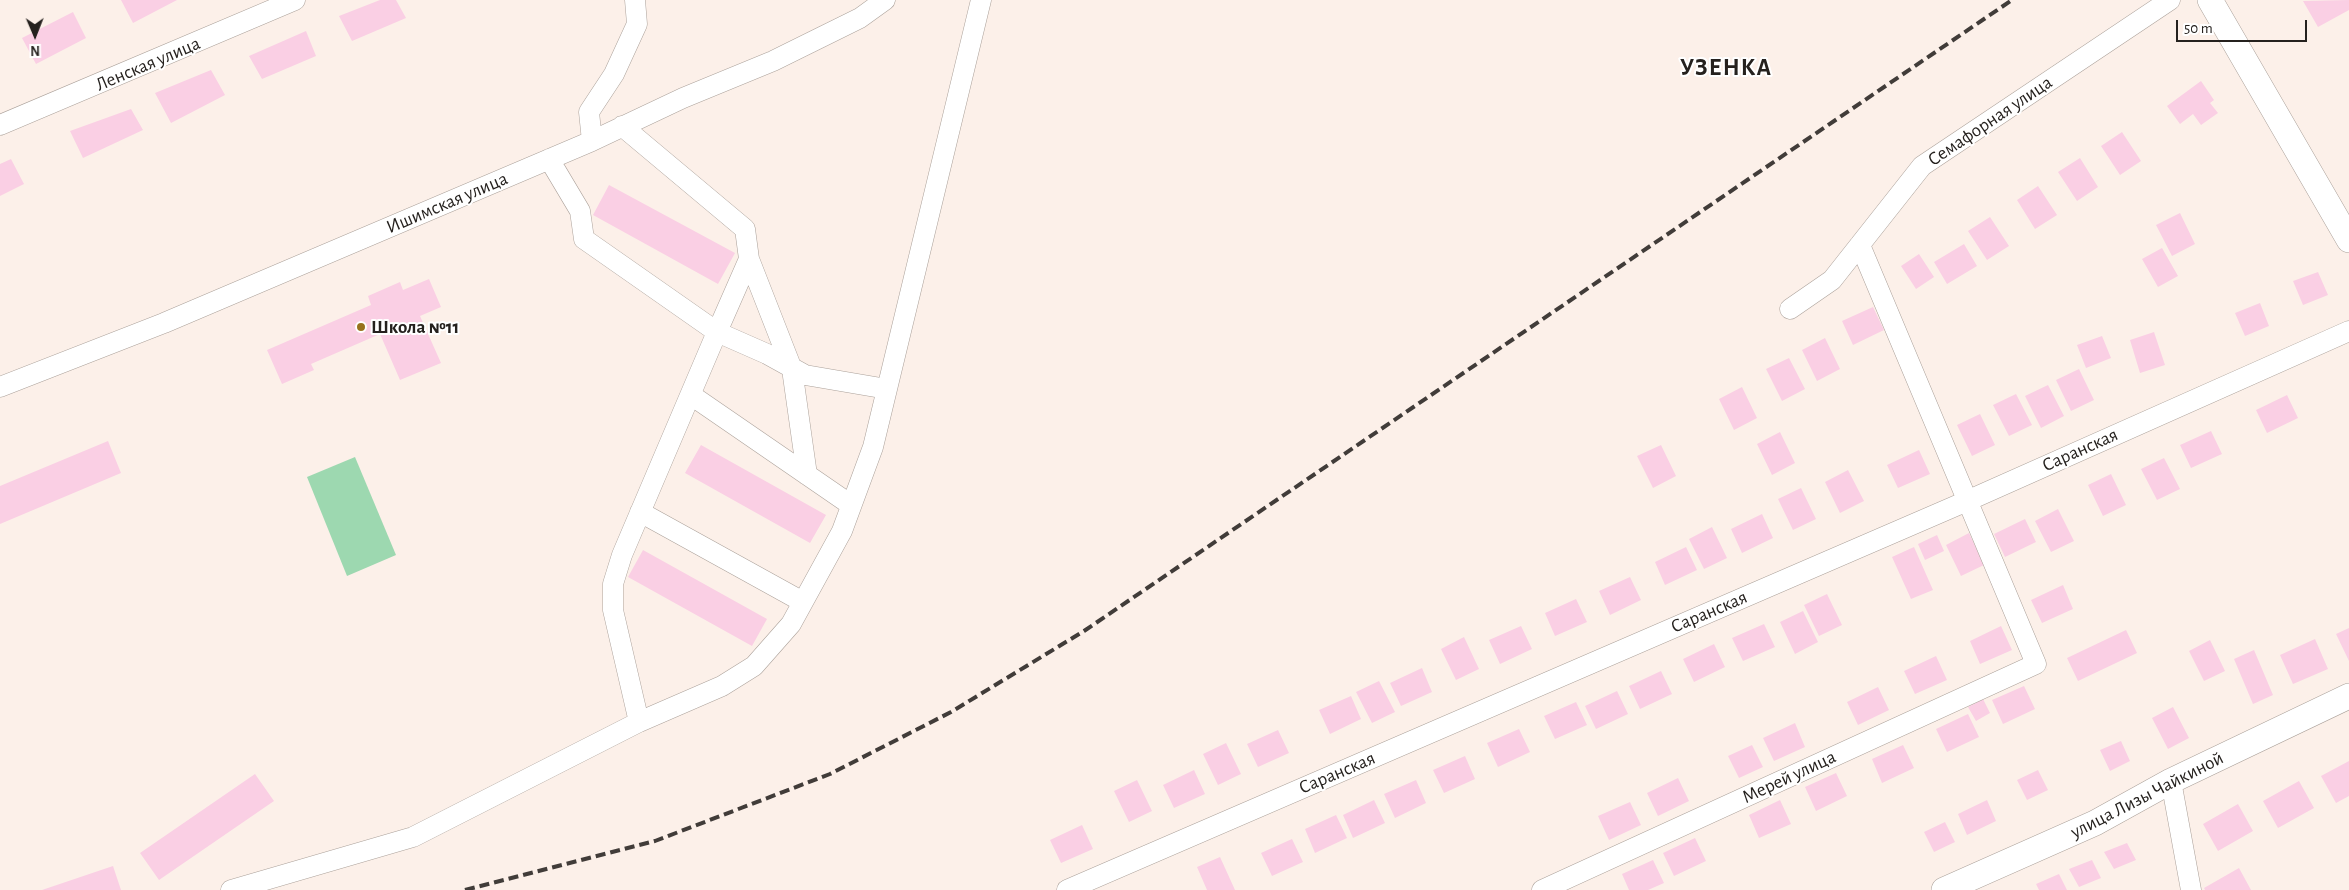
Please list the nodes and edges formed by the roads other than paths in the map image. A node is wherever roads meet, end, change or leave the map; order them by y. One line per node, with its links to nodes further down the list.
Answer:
1 (295, 0): 7 (street, Ленская улица)
2 (635, 0): 9 (street)
3 (885, 0): 8 (street, Ишимская улица)
4 (981, 0): 19 (street)
5 (2170, 0): 12 (street, Семафорная улица)
6 (2210, 0): 11 (street)
7 (0, 125)
8 (622, 126): 9 (street, Ишимская улица); 13 (street)
9 (592, 141): 10 (street, Ишимская улица)
10 (550, 159): 16 (street); 18 (street, Ишимская улица)
11 (2349, 240)
12 (1860, 245): 14 (street, Семафорная улица); 22 (street)
13 (750, 259): 16 (street); 17 (street)
14 (1790, 309)
15 (2349, 331): 22 (street, Саранская)
16 (717, 332): 17 (street); 20 (street)
17 (792, 370): 19 (street); 21 (street)
18 (0, 387)
19 (887, 389): 23 (street)
20 (690, 395): 21 (street); 24 (street)
21 (807, 475): 23 (street)
22 (1967, 501): 30 (street, Саранская); 31 (street, Мерей улица)
23 (851, 505): 25 (street)
24 (640, 512): 25 (street); 27 (street)
25 (803, 602): 27 (street)
26 (2349, 696): 28 (street, улица Лизы Чайкиной)
27 (639, 722): 29 (street)
28 (2171, 781): 32 (street, улица Лизы Чайкиной); 33 (street)
29 (231, 890)
30 (1067, 890)
31 (1542, 890)
32 (1944, 890)
33 (2191, 890)

